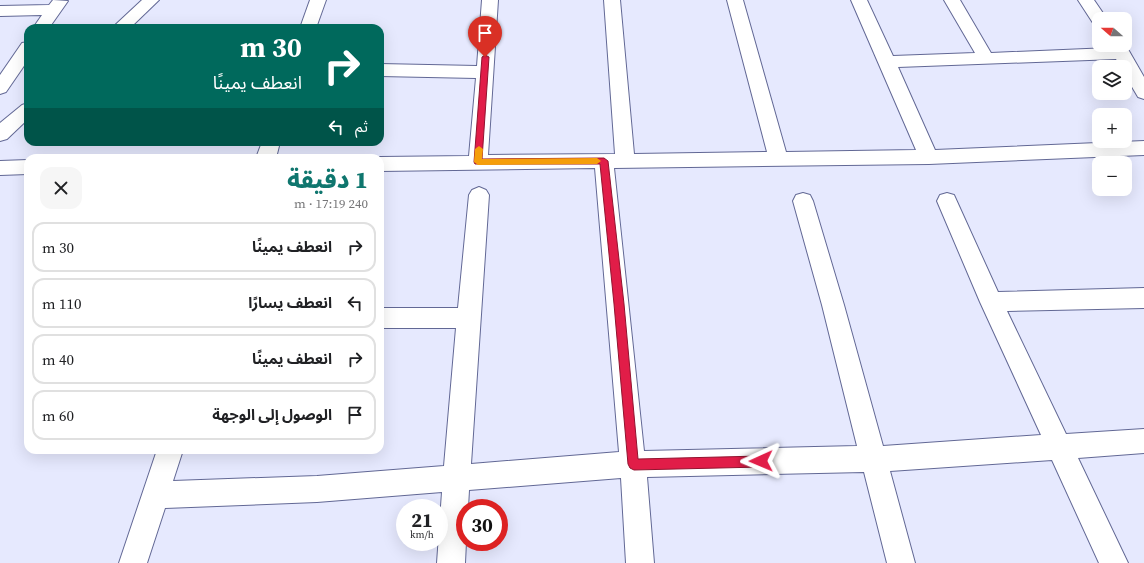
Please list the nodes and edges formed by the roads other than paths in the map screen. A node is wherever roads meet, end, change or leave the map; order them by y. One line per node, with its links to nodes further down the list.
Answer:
1 (150, 0): 13 (street)
2 (318, 0): 14 (street)
3 (490, 0): 21 (street)
4 (612, 0): 29 (street)
5 (734, 0): 28 (street)
6 (859, 0): 19 (street)
7 (952, 0): 18 (street)
8 (1086, 0): 11 (street)
9 (57, 5): 10 (street); 12 (street)
10 (0, 11)
11 (1094, 12)
12 (44, 24)
13 (124, 24)
14 (309, 24)
15 (1092, 51): 18 (street)
16 (1122, 52): 23 (street)
17 (24, 53): 22 (street)
18 (986, 58): 19 (street)
19 (888, 62): 27 (street)
20 (384, 70): 21 (street)
21 (484, 72): 30 (street)
22 (2, 83)
23 (1144, 93)
24 (24, 113): 25 (street)
25 (0, 134)
26 (1144, 148): 27 (street)
27 (929, 157): 28 (street)
28 (778, 159): 29 (street)
29 (614, 161): 30 (street); 45 (street)
30 (478, 162): 31 (street)
31 (384, 164)
32 (24, 167): 33 (street)
33 (0, 168)
34 (479, 195): 40 (street)
35 (947, 201): 38 (street)
36 (803, 202): 44 (street)
37 (1144, 298): 38 (street)
38 (991, 302): 42 (street)
39 (384, 318): 40 (street)
40 (470, 318): 46 (street)
41 (1144, 441): 42 (street)
42 (1059, 446): 44 (street); 52 (street)
43 (169, 454): 47 (street)
44 (872, 459): 45 (street); 51 (street)
45 (634, 464): 46 (street); 50 (street)
46 (457, 479): 47 (street); 49 (street)
47 (154, 496): 48 (street)
48 (133, 563)
49 (451, 563)
50 (640, 563)
51 (901, 563)
52 (1114, 563)

